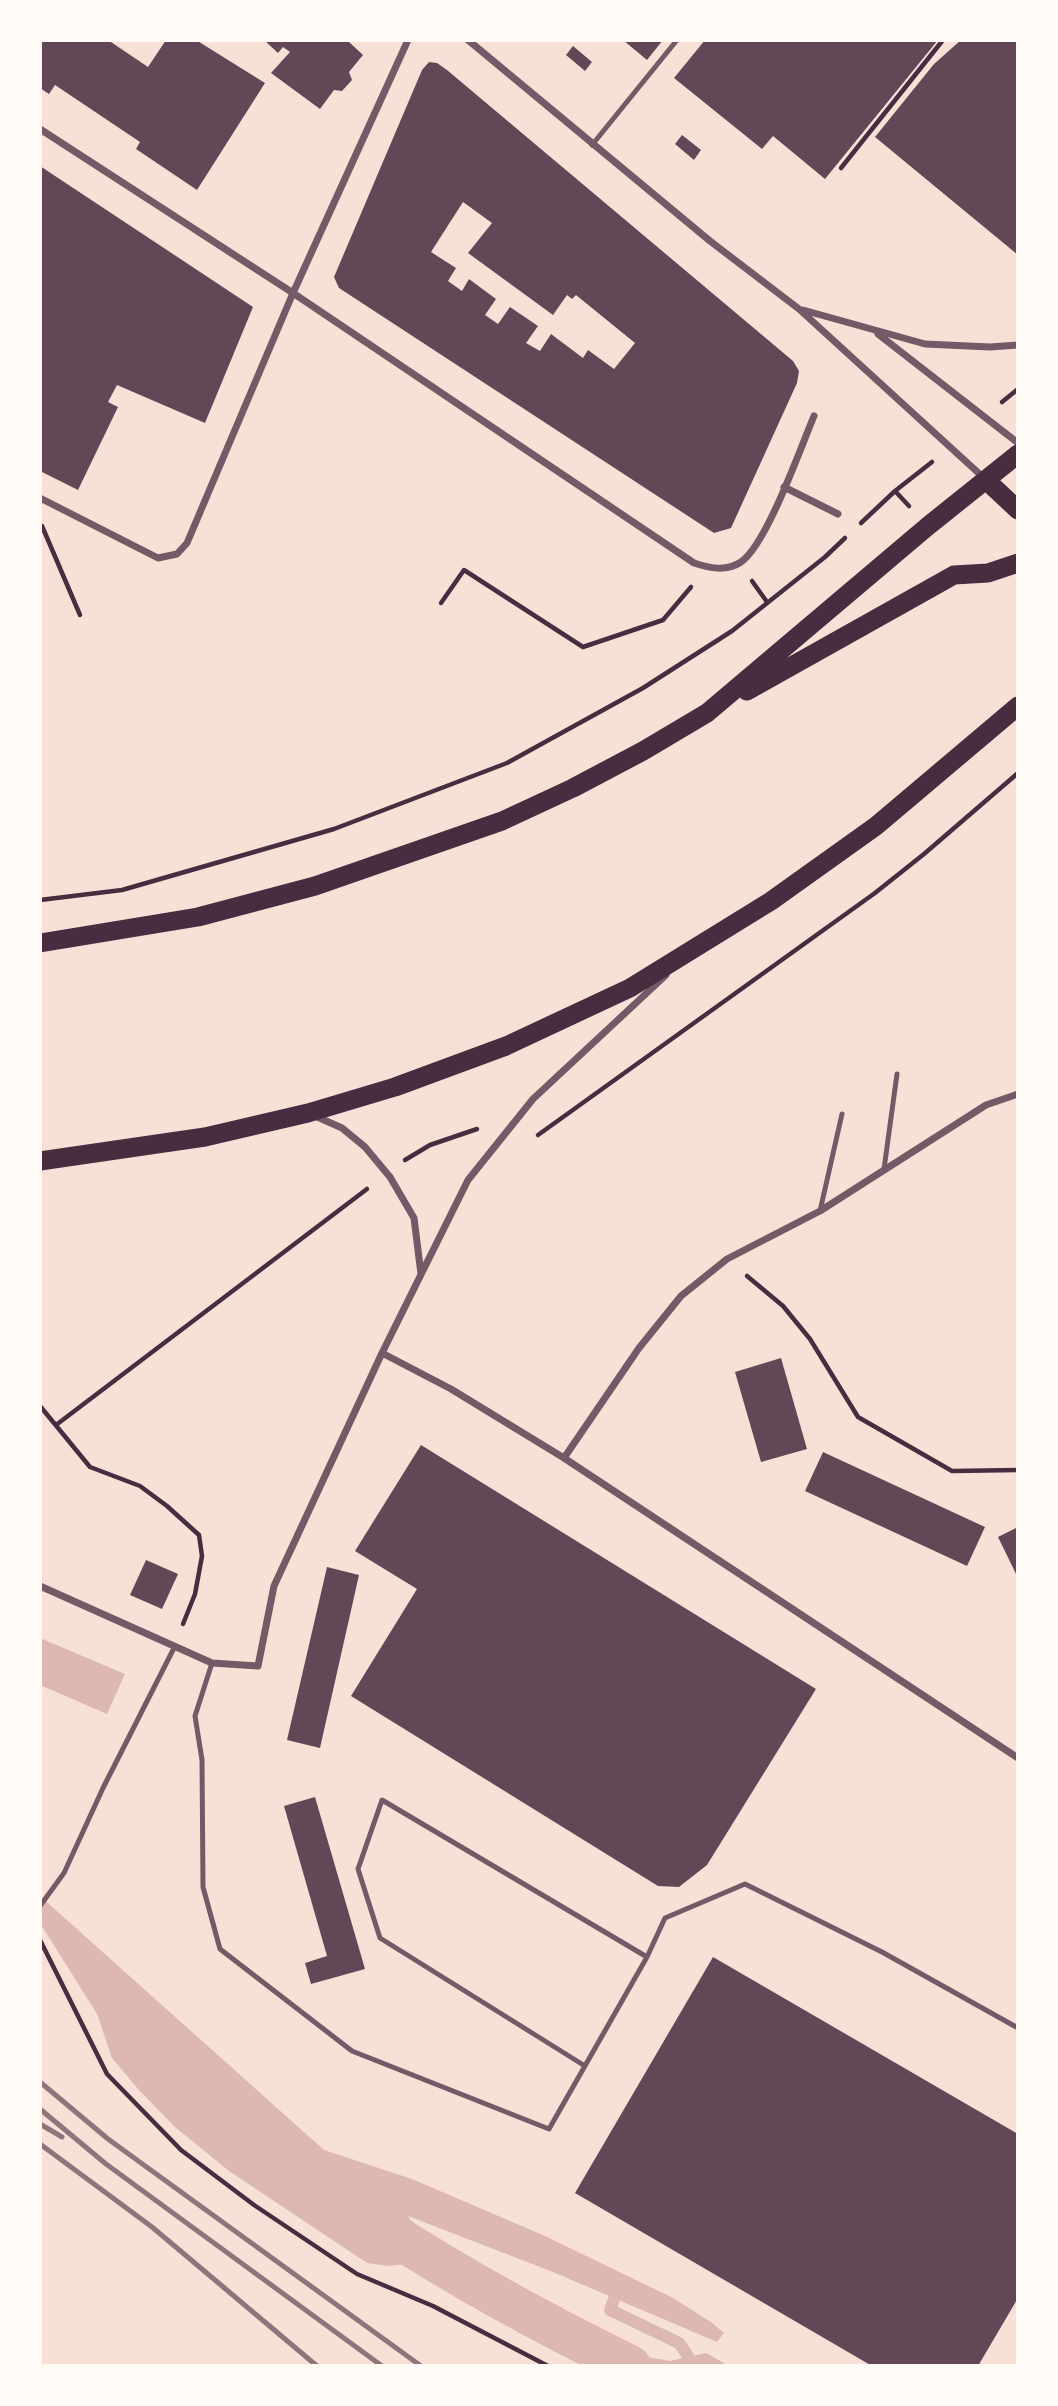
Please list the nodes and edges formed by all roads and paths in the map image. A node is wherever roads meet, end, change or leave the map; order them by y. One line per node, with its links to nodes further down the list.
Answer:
1 (408, 40): 8 (street)
2 (468, 40): 6 (street)
3 (677, 40): 6 (lane)
4 (943, 40): 7 (path)
5 (40, 129): 8 (street)
6 (592, 145): 9 (street)
7 (841, 168)
8 (293, 293): 19 (street); 24 (street)
9 (799, 309): 10 (street); 15 (street)
10 (874, 331): 11 (street); 13 (street)
11 (1018, 345)
12 (814, 416): 16 (street)
13 (1018, 443)
14 (1018, 454): 15 (highway)
15 (987, 481): 17 (highway); 20 (highway); 28 (highway)
16 (784, 487): 21 (street); 24 (street)
17 (1018, 489)
18 (895, 491): 30 (path)
19 (40, 498)
20 (1018, 510)
21 (838, 514)
22 (40, 522): 26 (path)
23 (1018, 563): 28 (highway)
24 (707, 567): 25 (path)
25 (441, 603)
26 (80, 615)
27 (1018, 706): 32 (highway)
28 (707, 713): 31 (highway)
29 (1018, 773): 38 (path)
30 (40, 900)
31 (40, 943)
32 (695, 949): 35 (highway); 36 (street)
33 (897, 1074): 40 (lane)
34 (1018, 1094): 40 (street)
35 (308, 1112): 39 (highway); 41 (street)
36 (521, 1113): 41 (path); 44 (street)
37 (842, 1115): 42 (lane)
38 (530, 1142)
39 (40, 1161)
40 (884, 1169): 42 (street)
41 (386, 1172): 44 (street); 47 (path)
42 (820, 1211): 43 (street)
43 (727, 1259): 48 (street); 49 (path)
44 (421, 1274): 45 (street)
45 (382, 1353): 48 (street); 52 (street)
46 (40, 1406): 47 (path)
47 (55, 1425): 51 (path)
48 (564, 1458): 53 (street)
49 (1018, 1469)
50 (40, 1586): 51 (street)
51 (174, 1648): 52 (street); 54 (lane)
52 (212, 1663): 58 (lane)
53 (1018, 1758)
54 (40, 1906)
55 (40, 1940): 59 (path)
56 (647, 1957): 57 (lane); 58 (lane); 58 (lane)
57 (1018, 2028)
58 (585, 2066)
59 (548, 2366)

